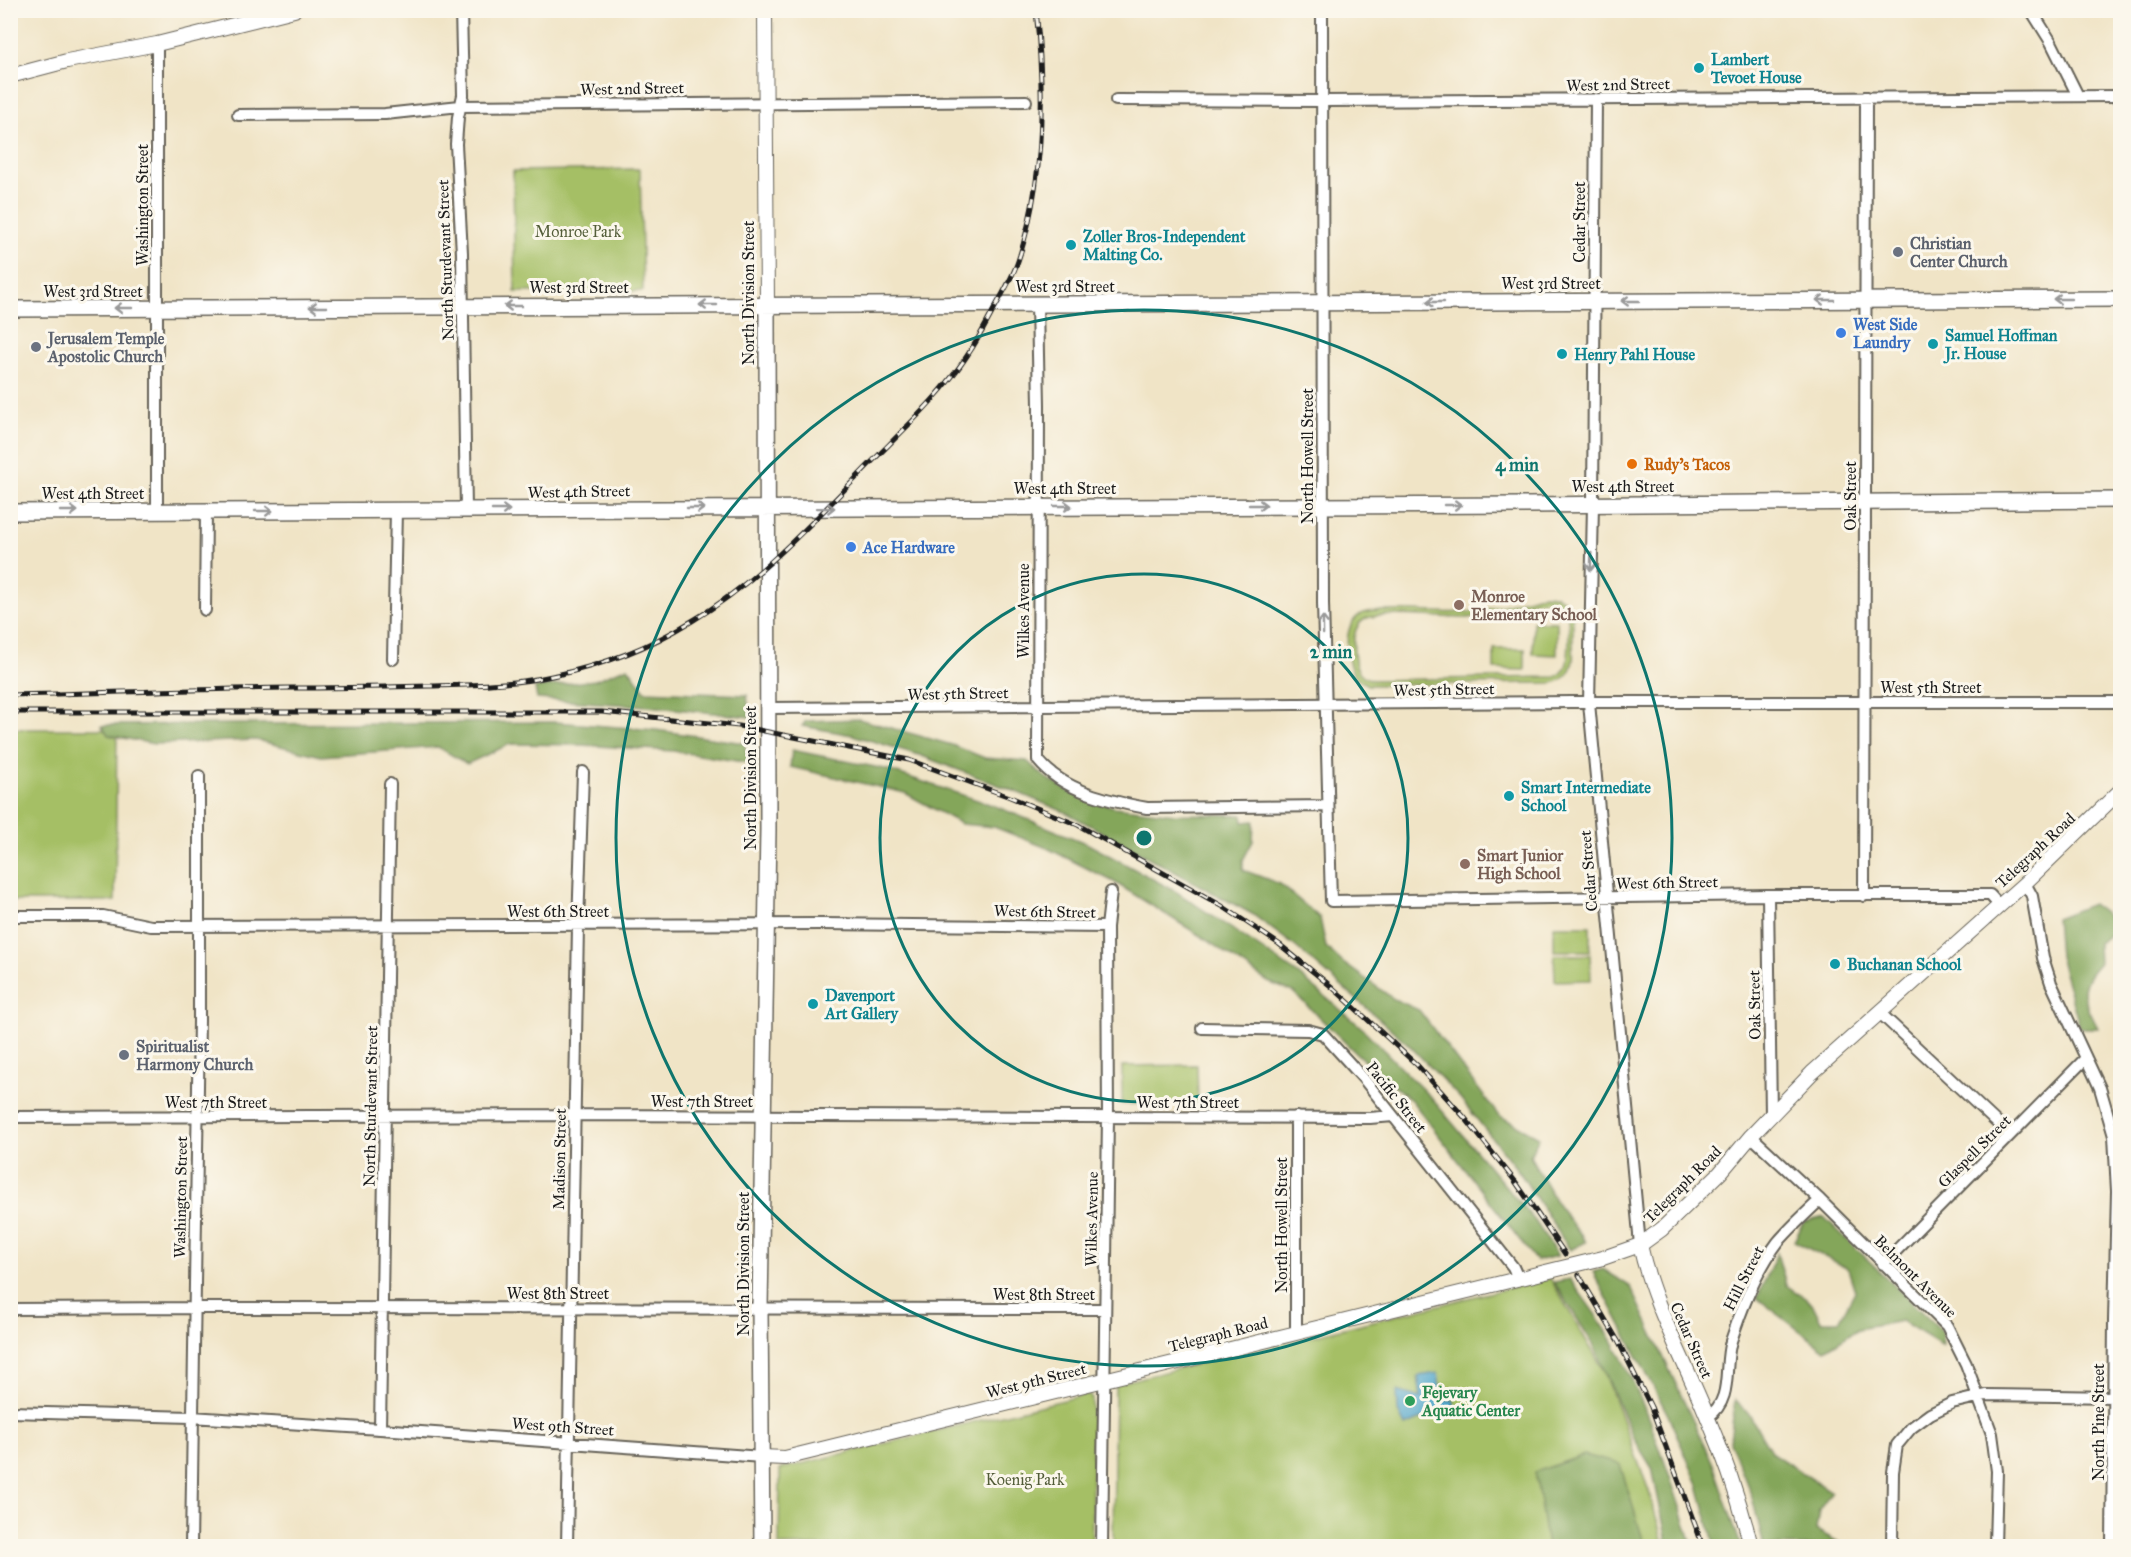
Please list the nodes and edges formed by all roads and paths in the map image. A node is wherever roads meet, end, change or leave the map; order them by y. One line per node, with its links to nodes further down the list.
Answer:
1 (294, 10): 6 (street)
2 (461, 10): 16 (street, North Sturdevant Street)
3 (765, 10): 15 (street, North Division Street)
4 (1322, 10): 14 (street, North Howell Street)
5 (2031, 10): 8 (street)
6 (157, 44): 7 (street); 25 (street, Washington Street)
7 (10, 76)
8 (2078, 96): 9 (street, West 2nd Street); 10 (street, West 2nd Street)
9 (2121, 96)
10 (1866, 97): 11 (street, West 2nd Street); 18 (street, Oak Street)
11 (1596, 99): 14 (street, West 2nd Street); 20 (street, Cedar Street)
12 (1116, 100): 14 (street, West 2nd Street)
13 (1026, 101): 15 (street, West 2nd Street)
14 (1323, 101): 21 (street, North Howell Street)
15 (766, 102): 16 (street, West 2nd Street); 23 (street, North Division Street)
16 (460, 106): 17 (street, West 2nd Street); 24 (street, North Sturdevant Street)
17 (238, 115)
18 (1867, 299): 19 (main road, West 3rd Street, one-way to 18); 20 (main road, West 3rd Street, one-way to 20); 28 (street, Oak Street)
19 (2121, 299)
20 (1595, 301): 21 (main road, West 3rd Street, one-way to 21); 30 (street, Cedar Street)
21 (1322, 303): 22 (main road, West 3rd Street); 29 (street, North Howell Street)
22 (1037, 304): 23 (main road, West 3rd Street); 31 (street, Wilkes Avenue)
23 (766, 305): 24 (main road, West 3rd Street, one-way to 24); 32 (main road, North Division Street)
24 (463, 306): 25 (main road, West 3rd Street, one-way to 25); 34 (street, North Sturdevant Street)
25 (158, 308): 26 (main road, West 3rd Street, one-way to 26); 35 (street, Washington Street)
26 (10, 309)
27 (2121, 500): 28 (main road, West 4th Street)
28 (1865, 502): 30 (main road, West 4th Street); 40 (street, Oak Street)
29 (1322, 504): 30 (main road, West 4th Street, one-way to 30); 31 (main road, West 4th Street, one-way to 29); 43 (street, North Howell Street, one-way to 29)
30 (1593, 504): 42 (street, Cedar Street, one-way to 42)
31 (1039, 506): 32 (main road, West 4th Street, one-way to 31); 44 (street, Wilkes Avenue)
32 (767, 508): 34 (main road, West 4th Street, one-way to 32); 45 (main road, North Division Street)
33 (396, 510): 34 (main road, West 4th Street); 36 (main road, West 4th Street, one-way to 33); 39 (street)
34 (466, 510)
35 (157, 511): 36 (main road, West 4th Street); 37 (main road, West 4th Street, one-way to 35)
36 (206, 511): 38 (street)
37 (10, 512)
38 (205, 610)
39 (393, 659)
40 (1865, 702): 41 (street, West 5th Street); 42 (street, West 5th Street); 54 (street, Oak Street)
41 (2121, 702)
42 (1589, 703): 43 (street, West 5th Street); 55 (street, Cedar Street)
43 (1325, 705): 44 (street, West 5th Street); 50 (street, North Howell Street)
44 (1038, 707): 45 (street, West 5th Street); 50 (street, Wilkes Avenue)
45 (769, 708): 59 (main road, North Division Street)
46 (583, 772): 62 (street, Madison Street)
47 (199, 776): 60 (street, Washington Street)
48 (390, 784): 61 (street, North Sturdevant Street)
49 (2121, 791): 51 (street, Telegraph Road)
50 (1328, 806): 56 (street, North Howell Street)
51 (2025, 883): 57 (street, Telegraph Road); 66 (street, North Pine Street)
52 (1111, 892): 63 (street, Wilkes Avenue)
53 (1768, 895): 54 (street, West 6th Street); 55 (street, West 6th Street); 68 (street, Oak Street)
54 (1863, 896): 57 (street, West 6th Street)
55 (1607, 898): 56 (street, West 6th Street); 80 (street, Cedar Street)
56 (1331, 901)
57 (1999, 904): 64 (street, Telegraph Road)
58 (10, 916): 60 (street, West 6th Street)
59 (766, 924): 62 (street, West 6th Street); 63 (street, West 6th Street); 72 (main road, North Division Street)
60 (199, 926): 61 (street, West 6th Street); 74 (street, Washington Street)
61 (388, 926): 62 (street, West 6th Street); 71 (street, North Sturdevant Street)
62 (578, 926): 67 (street, Madison Street)
63 (1107, 927): 73 (street, Wilkes Avenue)
64 (1880, 1013): 68 (street, Telegraph Road); 76 (street)
65 (1202, 1028): 69 (street, Pacific Street)
66 (2086, 1059): 76 (street, Glaspell Street); 79 (street, North Pine Street)
67 (575, 1115): 71 (street, West 7th Street); 72 (street, West 7th Street); 85 (street, Madison Street)
68 (1771, 1115): 77 (street, Telegraph Road)
69 (1393, 1116): 75 (street, West 7th Street); 82 (street, Pacific Street)
70 (10, 1117): 74 (street, West 7th Street)
71 (385, 1117): 74 (street, West 7th Street); 84 (street, North Sturdevant Street)
72 (763, 1117): 73 (street, West 7th Street); 86 (main road, North Division Street)
73 (1108, 1117): 75 (street, West 7th Street); 88 (street, Wilkes Avenue)
74 (197, 1118): 83 (street, Washington Street)
75 (1296, 1118): 89 (street, North Howell Street)
76 (2010, 1135): 81 (street, Glaspell Street)
77 (1751, 1136): 78 (street, Belmont Avenue); 80 (street, Telegraph Road)
78 (1820, 1200): 81 (street, Belmont Avenue); 95 (street, Hill Street)
79 (2119, 1216): 92 (street, North Pine Street)
80 (1640, 1245): 82 (street, Telegraph Road); 95 (street, Cedar Street)
81 (1883, 1264): 91 (street, Belmont Avenue)
82 (1518, 1278): 89 (street, Telegraph Road)
83 (193, 1308): 84 (street, West 8th Street); 87 (street, West 8th Street); 94 (street, Washington Street)
84 (382, 1308): 85 (street, West 8th Street); 96 (street, North Sturdevant Street)
85 (571, 1308): 86 (street, West 8th Street); 97 (street, Madison Street)
86 (760, 1308): 88 (street, West 8th Street); 98 (main road, North Division Street)
87 (10, 1309)
88 (1105, 1309): 90 (street, Wilkes Avenue)
89 (1296, 1332): 90 (street, Telegraph Road)
90 (1105, 1379): 98 (street, West 9th Street); 102 (street, Wilkes Avenue)
91 (1980, 1397): 92 (street); 104 (street); 105 (street, Belmont Avenue)
92 (2113, 1397): 106 (street, North Pine Street)
93 (10, 1412): 94 (street, West 9th Street)
94 (191, 1417): 96 (street, West 9th Street); 99 (street, Washington Street)
95 (1708, 1417): 103 (street, Cedar Street)
96 (380, 1429): 97 (street, West 9th Street)
97 (569, 1443): 98 (street, West 9th Street); 100 (street, Madison Street)
98 (762, 1457): 101 (main road, North Division Street)
99 (191, 1546)
100 (567, 1546)
101 (762, 1546)
102 (1102, 1546)
103 (1751, 1546)
104 (1892, 1546)
105 (1995, 1546)
106 (2112, 1546)

